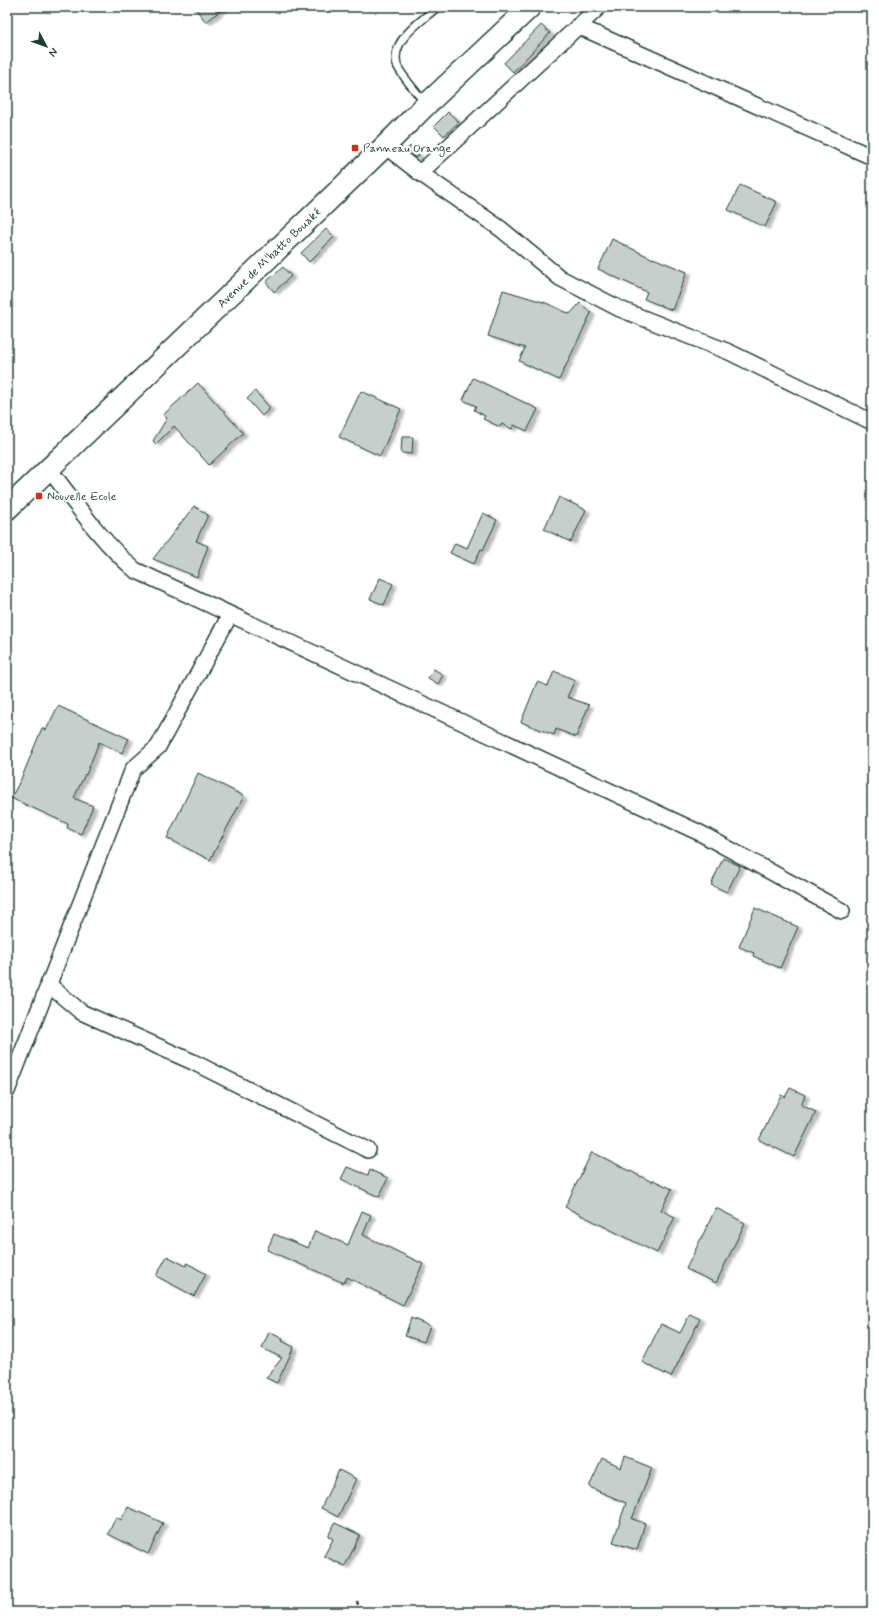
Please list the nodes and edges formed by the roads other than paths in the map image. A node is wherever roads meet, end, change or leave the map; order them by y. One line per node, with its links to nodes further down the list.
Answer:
1 (437, 7): 5 (lane)
2 (530, 7): 5 (street, Avenue de M'batto Bouaké)
3 (599, 7): 4 (street)
4 (578, 26): 7 (street); 8 (street)
5 (426, 105): 6 (street, Avenue de M'batto Bouaké)
6 (385, 146): 8 (street); 10 (street, Avenue de M'batto Bouaké)
7 (872, 157)
8 (420, 173): 9 (street)
9 (872, 422)
10 (49, 469): 11 (street, Avenue de M'batto Bouaké); 12 (street)
11 (7, 509)
12 (230, 615): 13 (street); 14 (street)
13 (842, 911)
14 (48, 984): 15 (street); 16 (street)
15 (7, 1091)
16 (368, 1150)

